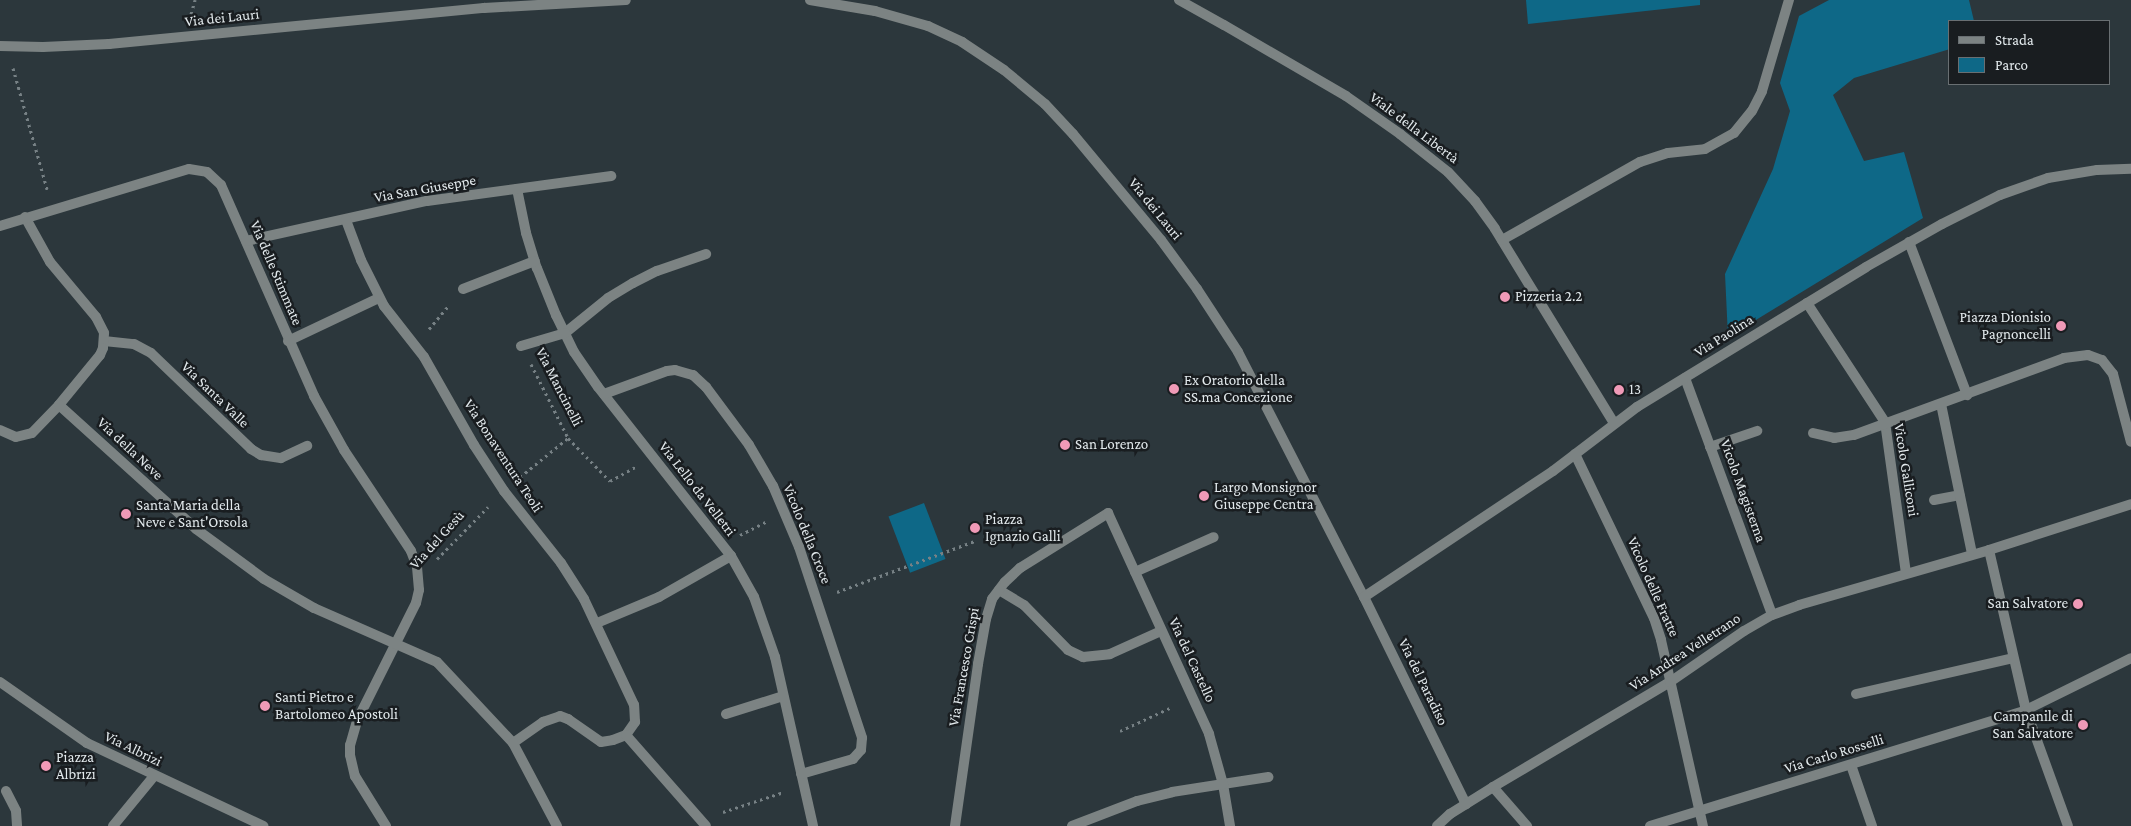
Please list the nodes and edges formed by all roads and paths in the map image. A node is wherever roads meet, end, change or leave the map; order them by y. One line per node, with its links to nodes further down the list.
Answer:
1 (626, 0): 5 (street, Via dei Lauri)
2 (810, 0): 55 (street, Via dei Lauri)
3 (1179, 0): 13 (street, Viale della Libertà)
4 (1789, 0): 13 (street)
5 (3, 46): 9 (path)
6 (2131, 169): 15 (street, Via Paolina)
7 (611, 176): 8 (street, Via San Giuseppe)
8 (517, 189): 11 (street, Via San Giuseppe); 17 (street, Via Lello da Velletri)
9 (53, 209): 10 (street, Via delle Stimmate); 14 (street, Via delle Stimmate)
10 (25, 217): 12 (street, Via delle Stimmate); 23 (street)
11 (346, 220): 14 (street, Via San Giuseppe); 19 (street, Via Bonaventura Teoli)
12 (0, 226)
13 (1502, 240): 32 (street, Viale della Libertà)
14 (246, 241): 22 (street, Via delle Stimmate)
15 (1909, 242): 20 (street, Via Paolina); 28 (street)
16 (706, 254): 21 (street)
17 (535, 261): 18 (street); 21 (street, Via Lello da Velletri)
18 (462, 289): 24 (path)
19 (379, 298): 22 (street); 24 (street, Via Bonaventura Teoli)
20 (1807, 303): 26 (street, Via Paolina); 31 (street, Vicolo Galliconi)
21 (565, 333): 25 (street, Via Mancinelli); 27 (street, Via Lello da Velletri)
22 (288, 340): 57 (street, Via delle Stimmate)
23 (104, 341): 30 (street); 38 (street, Via Santa Valle)
24 (416, 345): 42 (street, Via Bonaventura Teoli)
25 (521, 346): 36 (path, Via Mancinelli)
26 (1685, 378): 32 (street, Via Paolina); 39 (street, Vicolo Magisterna)
27 (604, 394): 41 (street, Via Lello da Velletri); 46 (street, Vicolo della Croce)
28 (1967, 395): 29 (street); 37 (street)
29 (1941, 404): 31 (street); 43 (street)
30 (59, 405): 33 (street); 64 (street, Via della Neve)
31 (1885, 422): 35 (street); 56 (street, Vicolo Galliconi)
32 (1614, 423): 40 (street, Via Paolina)
33 (0, 430)
34 (1757, 431): 39 (street)
35 (1813, 433)
36 (568, 438): 41 (path, Via Mancinelli); 42 (path, Via del Gesù)
37 (2131, 442)
38 (307, 446)
39 (1710, 447): 61 (street, Vicolo Magisterna)
40 (1575, 454): 60 (street, Via Paolina); 68 (street, Vicolo delle Fratte)
41 (654, 457): 50 (street, Via Lello da Velletri)
42 (504, 491): 57 (path, Via del Gesù); 62 (street, Via Bonaventura Teoli)
43 (1960, 495): 44 (street); 52 (street)
44 (1934, 500)
45 (2131, 504): 51 (street, Via Andrea Velletrano)
46 (785, 512): 50 (path); 78 (street, Vicolo della Croce)
47 (1108, 513): 54 (street, Via del Castello); 59 (street, Via Francesco Crispi)
48 (1214, 537): 54 (street)
49 (975, 541): 58 (path)
50 (722, 544): 53 (street, Via Lello da Velletri)
51 (1989, 550): 52 (street, Via Andrea Velletrano); 65 (street)
52 (1972, 554): 56 (street, Via Andrea Velletrano)
53 (731, 556): 62 (street); 70 (street, Via Lello da Velletri)
54 (1135, 572): 63 (street, Via del Castello)
55 (1352, 573): 60 (street, Via del Paradiso)
56 (1906, 574): 61 (street, Via Andrea Velletrano)
57 (419, 577): 64 (street, Via del Gesù)
58 (856, 584)
59 (999, 590): 63 (street); 94 (street, Via Francesco Crispi)
60 (1364, 596): 85 (street, Via del Paradiso)
61 (1772, 615): 68 (street, Via Andrea Velletrano)
62 (597, 623): 75 (street, Via Bonaventura Teoli)
63 (1161, 631): 71 (street, Via del Castello)
64 (397, 645): 76 (street, Via della Neve); 91 (street, Via del Gesù)
65 (2013, 658): 69 (street); 72 (street)
66 (2131, 658): 72 (street, Via Carlo Rosselli)
67 (0, 682): 79 (street, Via Albrizi)
68 (1670, 682): 83 (street, Via Andrea Velletrano); 86 (street, Vicolo delle Fratte)
69 (1856, 694)
70 (784, 696): 73 (street); 78 (street, Via Lello da Velletri)
71 (1193, 697): 74 (path); 81 (street, Via del Castello)
72 (2026, 710): 77 (street, Via Carlo Rosselli); 102 (street)
73 (726, 714)
74 (1120, 731)
75 (626, 735): 76 (street); 87 (street)
76 (513, 743): 92 (street, Via della Neve)
77 (1851, 765): 86 (street, Via Carlo Rosselli); 101 (street)
78 (801, 774): 82 (street, Via Lello da Velletri)
79 (154, 776): 89 (street); 90 (street, Via Albrizi)
80 (1268, 777): 81 (street)
81 (1223, 784): 95 (street); 96 (street, Via del Castello)
82 (804, 785): 87 (path); 93 (street, Via Lello da Velletri)
83 (1493, 787): 85 (street, Via Andrea Velletrano); 98 (street)
84 (6, 791): 88 (street)
85 (1466, 804): 97 (street, Via Andrea Velletrano)
86 (1698, 810): 99 (street, Via Carlo Rosselli); 100 (street, Vicolo delle Fratte)
87 (704, 823)
88 (18, 826)
89 (113, 826)
90 (263, 826)
91 (386, 826)
92 (557, 826)
93 (813, 826)
94 (955, 826)
95 (1072, 826)
96 (1230, 826)
97 (1437, 826)
98 (1527, 826)
99 (1650, 826)
100 (1703, 826)
101 (1872, 826)
102 (2068, 826)

